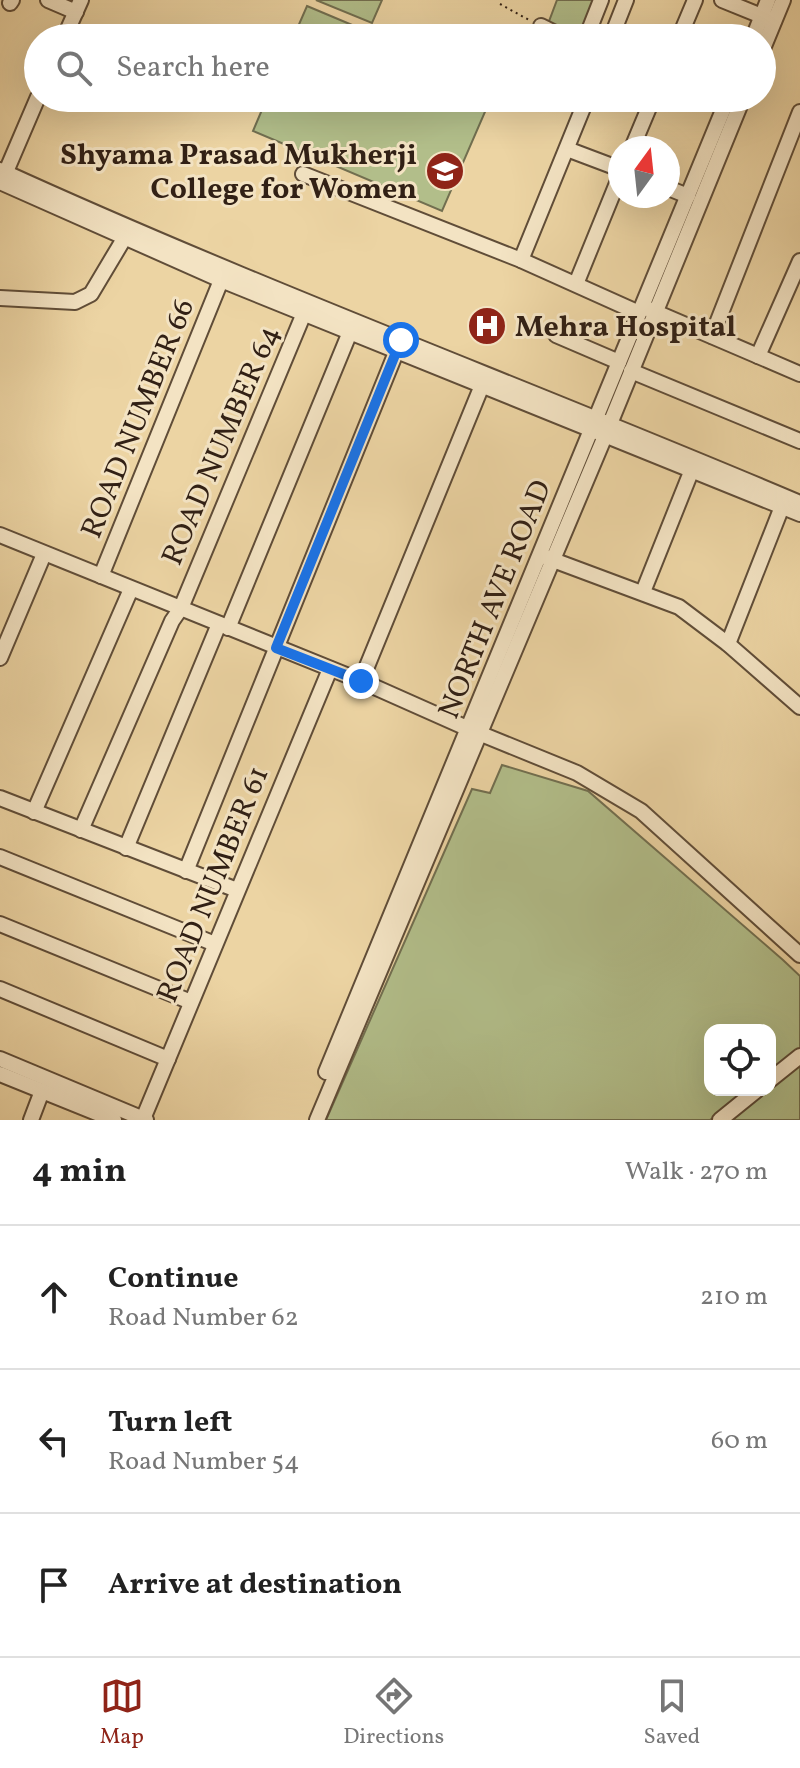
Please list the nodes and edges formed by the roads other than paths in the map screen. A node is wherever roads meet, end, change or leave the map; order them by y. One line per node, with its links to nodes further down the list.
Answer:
1 (48, 0): 8 (street)
2 (601, 0): 10 (street)
3 (626, 0): 11 (street)
4 (695, 0): 12 (street)
5 (722, 0): 9 (street)
6 (768, 0): 9 (street)
7 (783, 0): 9 (street)
8 (79, 6)
9 (768, 19): 13 (street); 14 (street)
10 (592, 24)
11 (617, 24)
12 (685, 24)
13 (764, 24)
14 (767, 24)
15 (31, 112): 25 (street)
16 (582, 112): 22 (street)
17 (647, 112): 21 (street)
18 (722, 112): 27 (street, NORTH AVE ROAD)
19 (737, 112): 36 (street)
20 (800, 112): 39 (street)
21 (637, 136)
22 (567, 149): 23 (street); 30 (street)
23 (608, 164)
24 (303, 174): 30 (street)
25 (2, 176): 29 (street); 32 (street)
26 (680, 193): 27 (street)
27 (688, 196): 36 (street, NORTH AVE ROAD)
28 (608, 205): 33 (street)
29 (125, 237): 32 (street); 34 (street)
30 (521, 260): 33 (street)
31 (800, 261): 41 (street)
32 (224, 274): 35 (street); 53 (street, ROAD NUMBER 66)
33 (576, 284): 36 (street)
34 (0, 298)
35 (306, 308): 37 (street); 40 (street); 56 (street, ROAD NUMBER 64)
36 (645, 310): 39 (street); 42 (street, NORTH AVE ROAD)
37 (350, 332): 40 (street); 57 (street)
38 (556, 335): 42 (street)
39 (712, 336): 41 (street)
40 (398, 345): 44 (street); 59 (street)
41 (758, 356): 43 (street)
42 (625, 366): 45 (street, NORTH AVE ROAD); 46 (street)
43 (800, 374)
44 (485, 379): 45 (street); 62 (street)
45 (601, 426): 47 (street); 52 (street, NORTH AVE ROAD)
46 (800, 441)
47 (694, 464): 48 (street); 55 (street)
48 (789, 502): 49 (street); 58 (street)
49 (800, 514)
50 (0, 535): 51 (street)
51 (44, 554): 53 (street); 60 (street)
52 (546, 558): 55 (street); 64 (street, NORTH AVE ROAD)
53 (101, 576): 54 (street)
54 (131, 589): 56 (street); 66 (street)
55 (643, 592): 58 (street)
56 (181, 608): 57 (street); 67 (street, ROAD NUMBER 64)
57 (224, 626): 59 (street); 68 (street)
58 (728, 644): 63 (street)
59 (276, 648): 61 (street); 70 (street)
60 (0, 658)
61 (330, 669): 62 (street); 71 (street, ROAD NUMBER 61)
62 (361, 681): 64 (street)
63 (800, 707)
64 (474, 731): 74 (street); 87 (street, NORTH AVE ROAD); 88 (street)
65 (0, 798): 66 (street)
66 (34, 812): 67 (street)
67 (81, 830): 68 (street)
68 (126, 848): 70 (street)
69 (0, 857): 73 (street)
70 (186, 871): 71 (street)
71 (237, 890): 73 (street, ROAD NUMBER 61)
72 (0, 924): 76 (street)
73 (215, 944): 76 (street, ROAD NUMBER 61)
74 (800, 955)
75 (0, 989): 79 (street)
76 (191, 1002): 79 (street, ROAD NUMBER 61)
77 (800, 1056): 81 (street)
78 (0, 1059): 85 (street)
79 (168, 1059): 85 (street, ROAD NUMBER 61)
80 (0, 1074): 82 (street)
81 (776, 1075)
82 (42, 1091): 84 (street); 86 (street)
83 (750, 1096): 89 (street)
84 (105, 1118)
85 (145, 1119)
86 (31, 1120)
87 (306, 1120)
88 (317, 1120)
89 (720, 1120)

